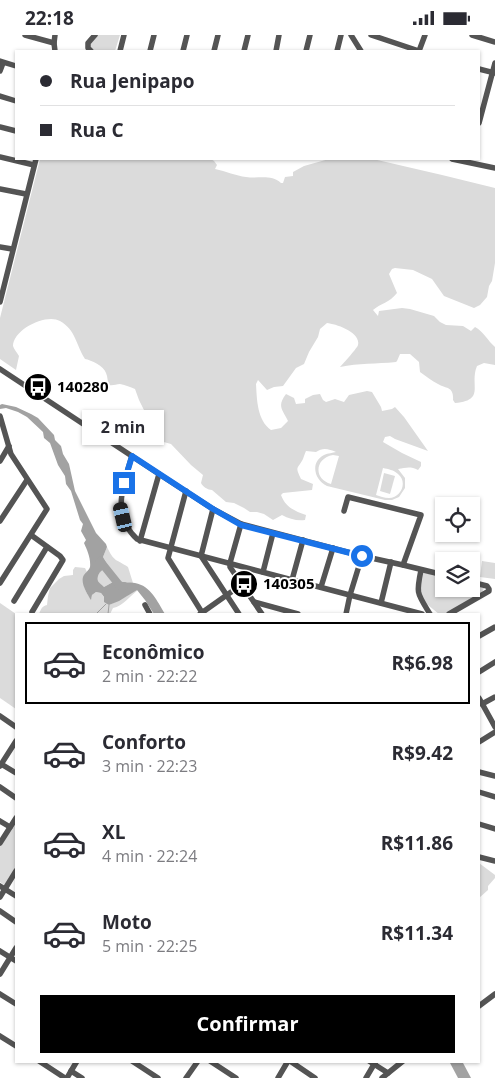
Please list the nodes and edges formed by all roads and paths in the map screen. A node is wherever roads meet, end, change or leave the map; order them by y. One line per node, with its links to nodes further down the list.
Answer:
1 (25, 35): 17 (street)
2 (55, 35): 17 (street)
3 (95, 35): 19 (street)
4 (124, 35): 20 (street)
5 (154, 35): 21 (street)
6 (187, 35): 22 (street)
7 (218, 35): 23 (street)
8 (248, 35): 24 (street)
9 (279, 35): 25 (street)
10 (310, 35): 26 (street)
11 (341, 35): 27 (street)
12 (351, 35): 28 (street)
13 (371, 35): 29 (street)
14 (425, 35): 30 (street)
15 (472, 35): 16 (street)
16 (495, 42)
17 (54, 43): 18 (street)
18 (55, 50)
19 (90, 50)
20 (120, 50)
21 (150, 50)
22 (183, 50)
23 (214, 50)
24 (244, 50)
25 (276, 50)
26 (306, 50)
27 (337, 50)
28 (361, 50)
29 (416, 50)
30 (419, 50)
31 (1, 62): 33 (street); 35 (street)
32 (495, 63): 36 (street)
33 (15, 66)
34 (480, 69): 36 (street)
35 (0, 71)
36 (494, 73): 39 (street)
37 (0, 96): 38 (street)
38 (15, 101)
39 (480, 120)
40 (0, 127): 41 (street)
41 (15, 131)
42 (0, 157): 43 (street)
43 (15, 159)
44 (21, 160): 46 (street)
45 (469, 161): 47 (street)
46 (35, 162): 49 (street)
47 (495, 168)
48 (0, 189): 49 (street)
49 (26, 194): 51 (street)
50 (0, 247): 51 (street)
51 (12, 249): 52 (street)
52 (0, 302)
53 (0, 369): 56 (street)
54 (0, 416): 55 (street)
55 (9, 446): 57 (street); 59 (street)
56 (132, 456): 58 (street); 67 (street)
57 (0, 461)
58 (159, 475): 60 (street); 67 (street)
59 (27, 480): 63 (street); 66 (street)
60 (186, 491): 61 (street); 71 (street)
61 (213, 509): 64 (street); 72 (street)
62 (344, 511): 76 (street)
63 (0, 521)
64 (241, 525): 65 (street); 74 (street)
65 (273, 533): 68 (street); 78 (street)
66 (31, 535): 69 (street); 81 (street)
67 (139, 540): 71 (street)
68 (303, 541): 70 (street); 80 (street)
69 (47, 547): 87 (street); 91 (street)
70 (333, 548): 73 (street); 84 (street)
71 (171, 549): 72 (street); 93 (street)
72 (201, 556): 74 (street); 85 (street)
73 (362, 556): 75 (street); 86 (street)
74 (230, 563): 78 (street); 83 (street)
75 (391, 563): 76 (street); 89 (street)
76 (403, 565): 77 (street)
77 (421, 570): 79 (street); 99 (street)
78 (262, 572): 80 (street)
79 (435, 573)
80 (292, 580): 84 (street)
81 (0, 583)
82 (480, 584): 100 (street)
83 (241, 585): 85 (street); 88 (street)
84 (321, 587): 86 (street)
85 (227, 595): 93 (street); 94 (street)
86 (350, 595): 89 (street); 97 (street)
87 (14, 601)
88 (254, 602): 95 (street); 96 (street)
89 (381, 603): 98 (street)
90 (145, 605): 92 (street)
91 (32, 612)
92 (149, 613)
93 (202, 613)
94 (239, 613)
95 (261, 613)
96 (294, 613)
97 (346, 613)
98 (418, 613)
99 (429, 613)
100 (451, 613)
101 (495, 627): 102 (street)
102 (480, 635)
103 (495, 662): 104 (street)
104 (480, 671)
105 (495, 697): 107 (street)
106 (480, 700): 107 (street)
107 (482, 704): 110 (street)
108 (0, 716): 109 (street)
109 (15, 726)
110 (495, 727)
111 (495, 732): 112 (street)
112 (480, 741)
113 (15, 742): 114 (street)
114 (2, 761): 115 (street)
115 (15, 772)
116 (480, 772): 117 (street)
117 (495, 776)
118 (0, 787): 120 (street)
119 (480, 792): 121 (street)
120 (15, 797)
121 (495, 797)
122 (15, 820): 125 (street)
123 (0, 821): 125 (street)
124 (480, 824): 126 (street)
125 (10, 827): 127 (street)
126 (495, 829)
127 (0, 843)
128 (480, 857): 129 (street)
129 (495, 861)
130 (15, 872): 131 (street)
131 (3, 888): 132 (street); 133 (street)
132 (15, 896)
133 (0, 897)
134 (0, 911): 135 (street)
135 (15, 921)
136 (15, 950): 138 (street)
137 (0, 951): 138 (street)
138 (10, 957): 139 (street); 140 (street)
139 (15, 960)
140 (0, 974)
141 (0, 994): 143 (street)
142 (495, 994): 144 (street)
143 (15, 1003)
144 (480, 1005)
145 (0, 1036): 146 (street)
146 (15, 1045)
147 (42, 1063): 159 (street)
148 (76, 1063): 157 (street)
149 (135, 1063): 161 (street)
150 (197, 1063): 162 (street)
151 (213, 1063): 163 (street)
152 (288, 1063): 164 (street)
153 (292, 1063): 165 (street)
154 (373, 1063): 166 (street)
155 (374, 1063): 158 (street)
156 (400, 1063): 158 (street)
157 (71, 1071): 159 (street); 160 (street)
158 (388, 1073): 167 (street)
159 (66, 1078)
160 (82, 1078)
161 (158, 1078)
162 (186, 1078)
163 (236, 1078)
164 (278, 1078)
165 (315, 1078)
166 (366, 1078)
167 (382, 1078)

